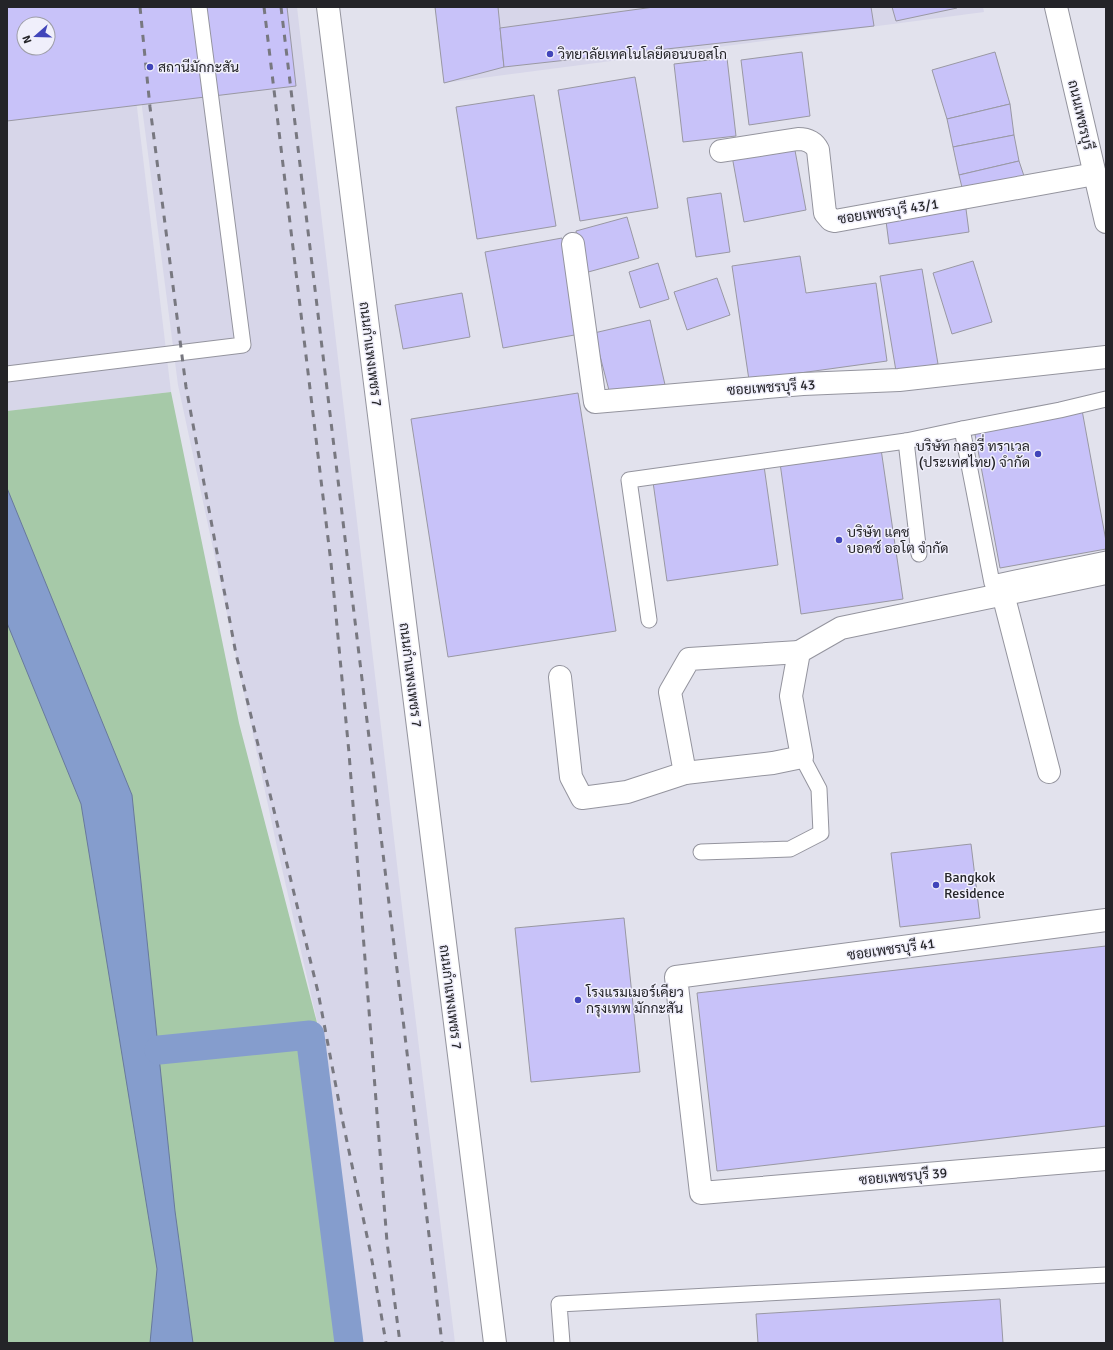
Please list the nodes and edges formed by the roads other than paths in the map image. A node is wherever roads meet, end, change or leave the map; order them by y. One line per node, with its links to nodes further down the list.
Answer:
1 (199, 7): 9 (lane)
2 (328, 7): 28 (street, ถนนกำแพงเพชร 7)
3 (1056, 7): 5 (street, ถนนเพชรบุรี)
4 (721, 151): 5 (street, ซอยเพชรบุรี 43/1)
5 (1095, 174): 6 (street, ถนนเพชรบุรี)
6 (1106, 222)
7 (573, 244): 8 (street, ซอยเพชรบุรี 43)
8 (1106, 356)
9 (7, 374)
10 (1106, 399): 11 (lane)
11 (962, 429): 12 (lane); 14 (lane)
12 (906, 441): 13 (lane); 17 (lane)
13 (919, 554)
14 (1106, 560)
15 (1106, 573): 16 (street)
16 (1003, 594): 18 (street); 21 (street)
17 (649, 620)
18 (799, 652): 20 (street); 22 (street)
19 (560, 677): 22 (street)
20 (802, 757): 22 (street); 23 (lane)
21 (1050, 772)
22 (685, 773)
23 (701, 852)
24 (1106, 920): 26 (street, ซอยเพชรบุรี 41)
25 (1106, 1159): 26 (street, ซอยเพชรบุรี 39)
26 (701, 1192)
27 (1106, 1275): 29 (lane)
28 (495, 1343)
29 (562, 1343)

